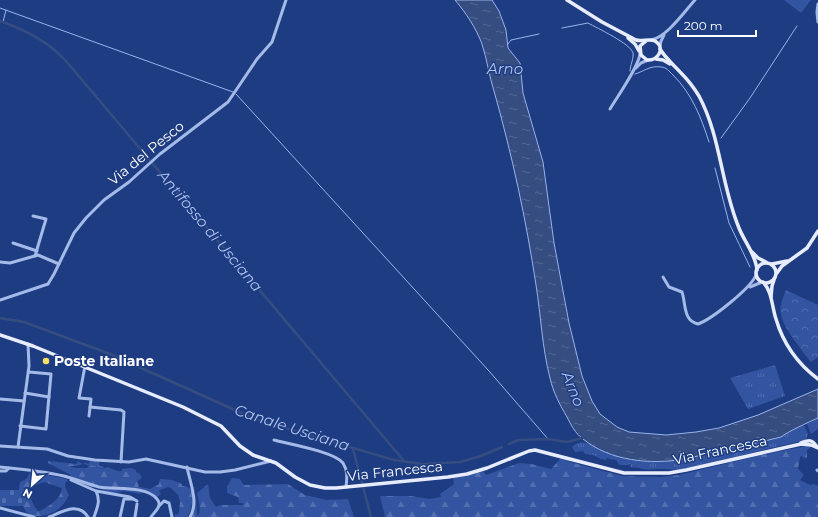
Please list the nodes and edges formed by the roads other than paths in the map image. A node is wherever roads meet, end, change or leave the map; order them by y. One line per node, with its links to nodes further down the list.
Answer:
1 (286, 0): 25 (street, Via del Pesco)
2 (567, 0): 6 (main road)
3 (695, 0): 7 (street)
4 (818, 4): 5 (street)
5 (818, 22)
6 (618, 32): 8 (main road); 10 (main road)
7 (666, 32): 8 (street); 9 (street)
8 (648, 40): 9 (main road); 10 (main road)
9 (660, 48): 11 (main road); 13 (main road)
10 (640, 53): 12 (main road); 14 (street)
11 (656, 59): 12 (main road); 13 (main road)
12 (648, 60): 14 (street)
13 (676, 68): 19 (main road)
14 (633, 71): 15 (street)
15 (610, 109)
16 (33, 216): 20 (street)
17 (818, 231): 22 (main road)
18 (13, 243): 20 (street)
19 (748, 246): 24 (main road); 26 (main road)
20 (37, 251): 21 (street)
21 (35, 256): 23 (street); 25 (street)
22 (796, 257): 24 (main road); 27 (main road)
23 (0, 262)
24 (770, 263): 26 (main road); 27 (main road)
25 (59, 264): 33 (street, Via del Pesco)
26 (756, 270): 28 (main road)
27 (776, 273): 30 (main road)
28 (756, 275): 31 (main road); 32 (street)
29 (663, 277): 32 (street)
30 (774, 279): 31 (main road); 34 (main road)
31 (762, 282): 32 (street); 34 (main road)
32 (746, 288)
33 (0, 300)
34 (772, 302): 39 (main road)
35 (0, 335): 36 (main road, Via Francesca)
36 (28, 344): 37 (main road, Via Francesca); 38 (street)
37 (85, 366): 44 (street); 51 (main road, Via Francesca)
38 (29, 372): 40 (street); 41 (street)
39 (818, 379)
40 (25, 394): 41 (street); 43 (street)
41 (50, 396): 46 (street)
42 (0, 398): 43 (street)
43 (24, 401): 46 (street)
44 (90, 407): 45 (street); 52 (street)
45 (89, 416)
46 (20, 426): 49 (street)
47 (274, 440): 58 (street)
48 (0, 446): 49 (street)
49 (19, 447): 52 (street)
50 (818, 448): 58 (main road, Via Francesca)
51 (271, 461): 54 (street); 58 (main road, Via Francesca)
52 (122, 462): 54 (street)
53 (0, 467): 55 (street)
54 (187, 467): 71 (street)
55 (9, 468): 56 (street); 57 (street)
56 (0, 471)
57 (65, 476): 59 (street); 61 (street)
58 (348, 487)
59 (96, 492): 60 (street); 66 (street)
60 (133, 499): 67 (street); 68 (street)
61 (159, 506): 69 (street); 70 (street)
62 (0, 508): 63 (street)
63 (34, 517)
64 (49, 517): 65 (street)
65 (88, 517)
66 (94, 517)
67 (120, 517)
68 (135, 517)
69 (151, 517)
70 (172, 517)
71 (190, 517)

